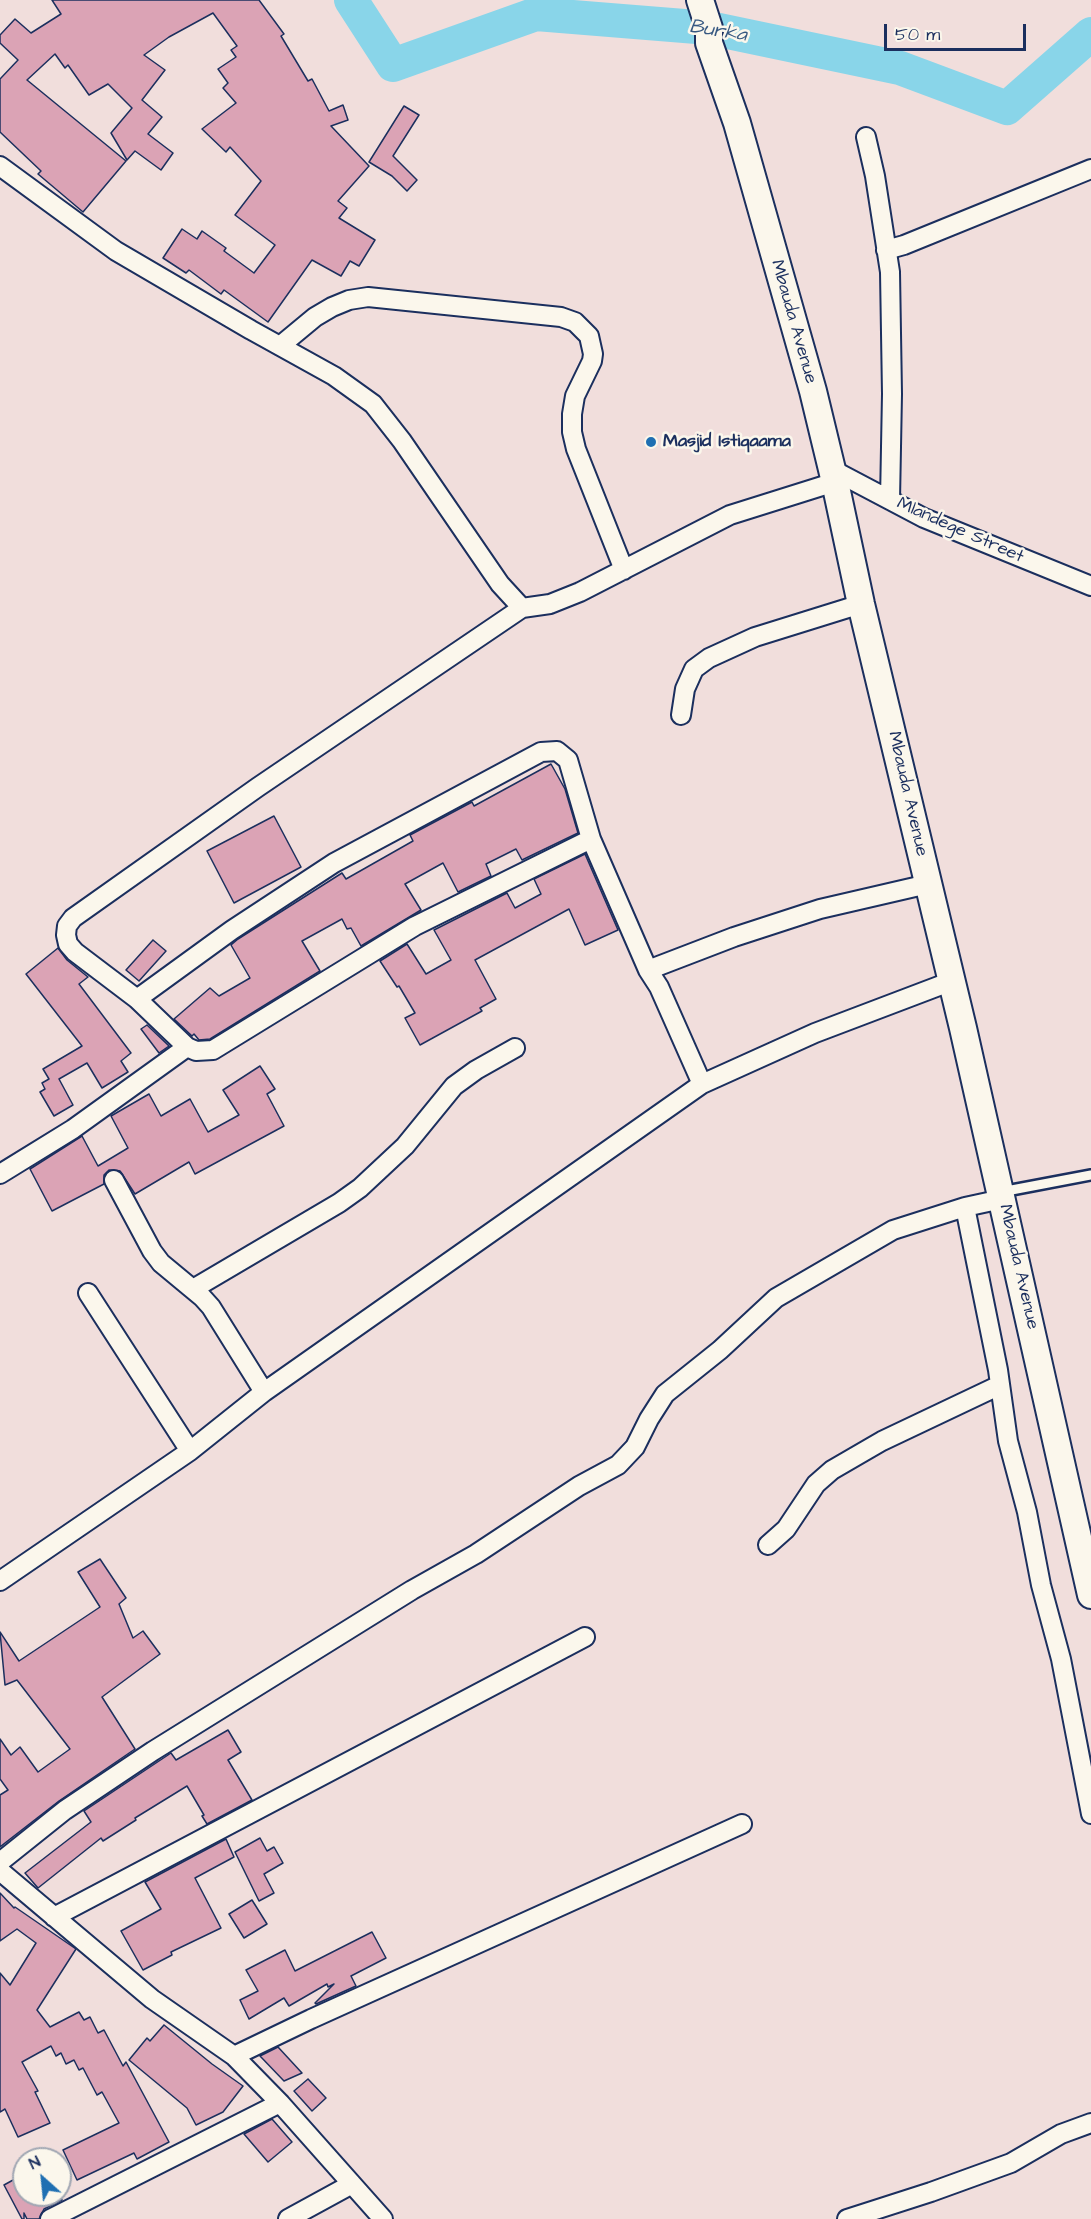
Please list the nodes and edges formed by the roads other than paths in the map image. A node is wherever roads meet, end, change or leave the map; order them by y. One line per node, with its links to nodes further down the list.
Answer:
1 (699, 0): 7 (street, Mbauda Avenue)
2 (866, 136): 5 (street)
3 (0, 166): 6 (street)
4 (1091, 169): 5 (street)
5 (886, 249): 8 (street)
6 (280, 346): 9 (street); 12 (street)
7 (833, 476): 8 (street, Mlandege Street); 9 (street); 11 (street, Mbauda Avenue)
8 (890, 501): 10 (street, Mlandege Street)
9 (624, 570): 12 (street)
10 (1091, 586)
11 (861, 603): 13 (street); 15 (street, Mbauda Avenue)
12 (522, 608): 18 (street)
13 (681, 715)
14 (591, 839): 16 (street); 18 (street); 19 (street)
15 (928, 884): 16 (street); 17 (street, Mbauda Avenue)
16 (648, 970): 21 (street)
17 (952, 981): 21 (street); 25 (street, Mbauda Avenue)
18 (137, 999): 19 (street)
19 (187, 1047): 22 (street)
20 (515, 1048): 27 (street)
21 (702, 1084): 30 (street)
22 (0, 1174)
23 (1091, 1175): 25 (lane)
24 (114, 1180): 27 (street)
25 (1002, 1195): 26 (street); 34 (street, Mbauda Avenue)
26 (965, 1207): 29 (street); 38 (street)
27 (193, 1289): 30 (street)
28 (88, 1293): 31 (street)
29 (1000, 1384): 32 (street); 36 (street)
30 (264, 1392): 31 (street)
31 (190, 1451): 33 (street)
32 (768, 1545)
33 (0, 1581)
34 (1091, 1595)
35 (585, 1637): 40 (street)
36 (1091, 1814)
37 (742, 1824): 41 (street)
38 (0, 1862)
39 (0, 1870): 40 (street)
40 (54, 1917): 41 (street)
41 (234, 2056): 42 (street)
42 (280, 2103): 44 (street); 46 (street)
43 (1091, 2123): 45 (street)
44 (352, 2184): 47 (street); 48 (street)
45 (874, 2215): 49 (street)
46 (50, 2219)
47 (288, 2219)
48 (383, 2219)
49 (847, 2219)

